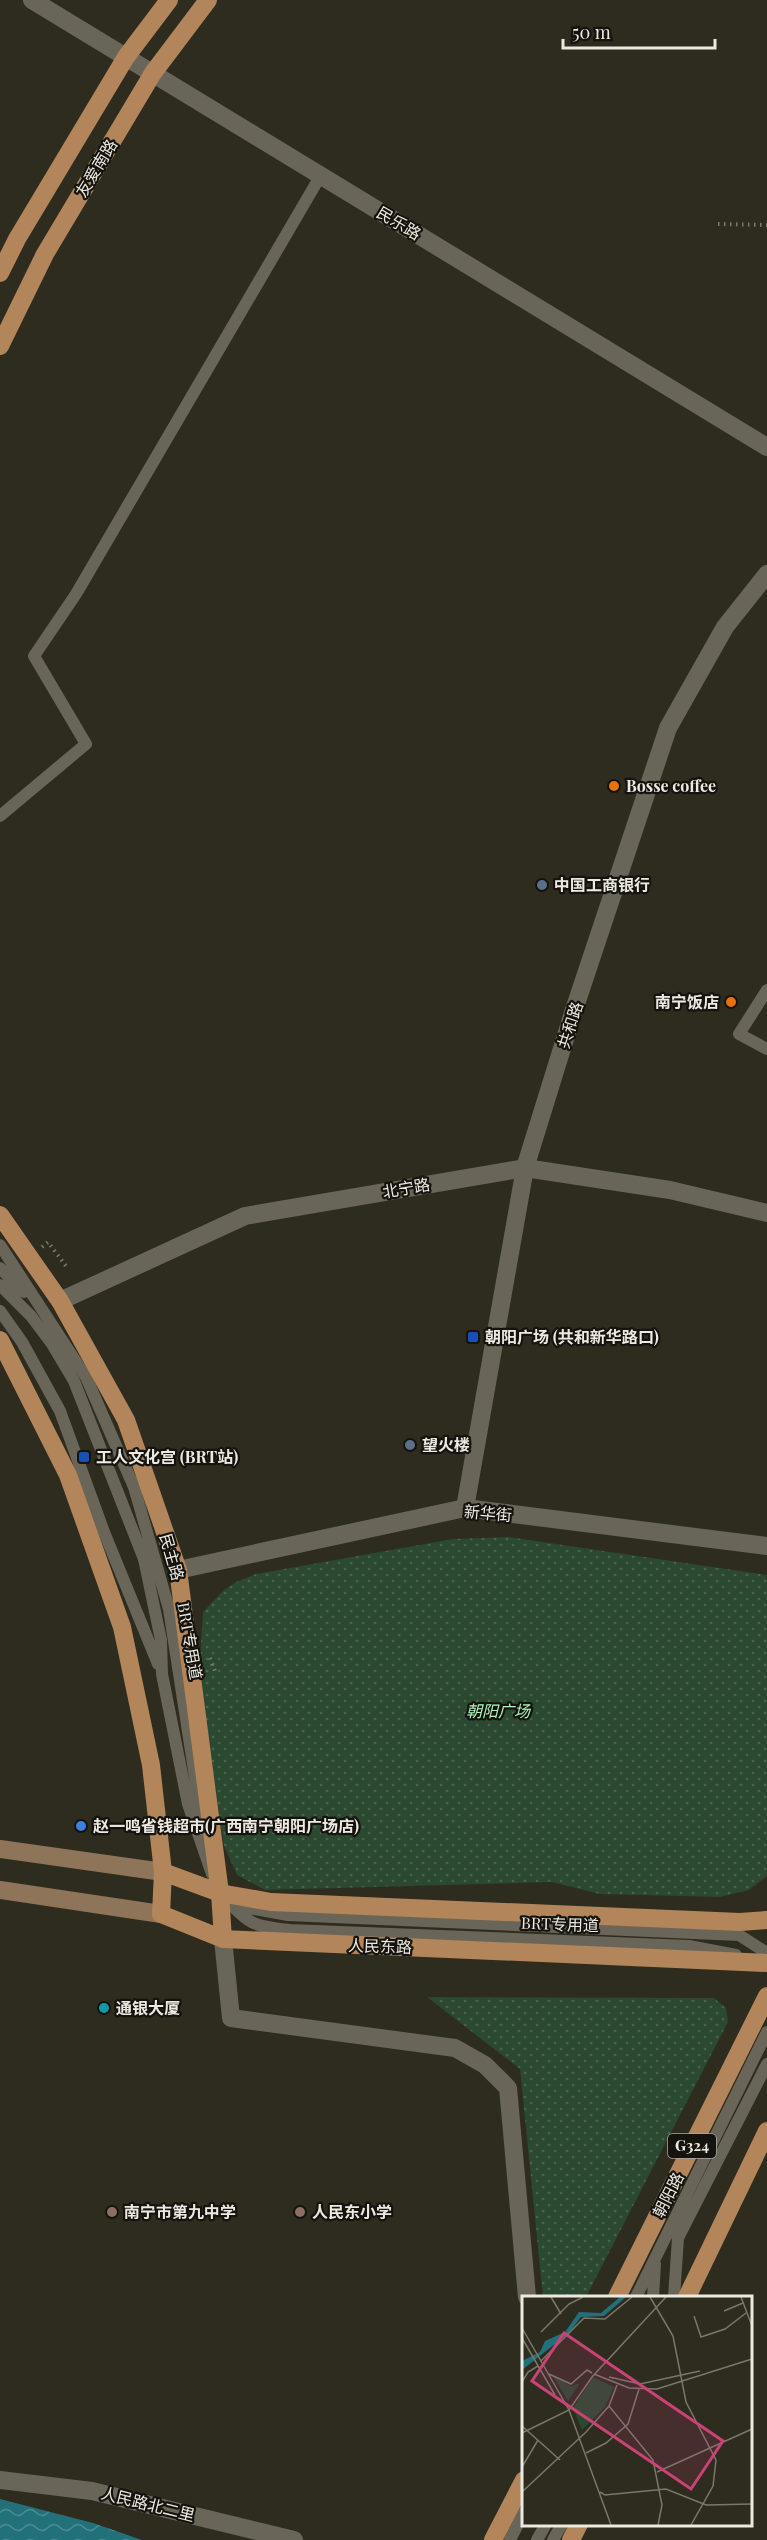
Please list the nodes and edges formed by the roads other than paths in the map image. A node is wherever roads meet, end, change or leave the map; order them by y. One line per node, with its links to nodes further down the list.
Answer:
1 (32, 0): 4 (street, 民乐路)
2 (169, 0): 4 (main road, 友爱南路)
3 (208, 0): 5 (main road, 友爱南路)
4 (126, 57): 5 (street, 民乐路); 7 (main road, 友爱南路)
5 (153, 73): 6 (street, 民乐路); 8 (main road, 友爱南路)
6 (321, 176): 9 (street, 民乐路); 11 (lane)
7 (0, 273)
8 (0, 346)
9 (767, 447)
10 (767, 574): 14 (street, 共和路)
11 (0, 816)
12 (767, 990): 13 (lane)
13 (767, 1049)
14 (525, 1168): 15 (street, 北宁路); 20 (street, 北宁路); 24 (street, 共和路)
15 (767, 1213)
16 (0, 1215): 20 (main road, 民主路)
17 (0, 1245): 21 (lane, BRT专用道)
18 (0, 1268): 21 (lane, BRT专用道)
19 (0, 1285): 27 (lane, BRT专用道)
20 (60, 1300): 26 (main road, 民主路)
21 (42, 1310): 31 (lane, BRT专用道)
22 (0, 1311): 27 (lane, BRT专用道)
23 (0, 1340): 29 (main road)
24 (465, 1508): 25 (street, 新华街); 26 (street, 新华街)
25 (767, 1546)
26 (178, 1570): 31 (main road, 民主路)
27 (162, 1674): 31 (lane, BRT专用道)
28 (0, 1849): 29 (main road)
29 (163, 1872): 31 (main road); 32 (main road)
30 (0, 1890): 32 (main road, 人民东路)
31 (220, 1893): 33 (main road); 34 (main road, 民主路); 35 (lane, BRT专用道); 36 (lane, BRT专用道)
32 (161, 1914): 34 (main road, 人民东路)
33 (767, 1920)
34 (223, 1939): 36 (main road, 人民东路); 43 (street)
35 (767, 1953)
36 (767, 1962)
37 (767, 1996): 44 (main road, 朝阳路 / G324)
38 (767, 2032): 42 (lane)
39 (767, 2064): 47 (lane)
40 (767, 2121): 48 (lane)
41 (767, 2131): 49 (main road)
42 (655, 2259): 45 (lane); 46 (lane)
43 (527, 2296)
44 (617, 2296)
45 (636, 2296)
46 (653, 2296)
47 (676, 2296)
48 (677, 2296)
49 (687, 2296)
50 (0, 2480): 56 (street, 人民路北二里)
51 (522, 2484): 57 (main road)
52 (522, 2516): 58 (lane)
53 (545, 2525): 59 (lane)
54 (561, 2525): 60 (lane)
55 (578, 2525): 61 (main road)
56 (294, 2540)
57 (493, 2540)
58 (510, 2540)
59 (537, 2540)
60 (553, 2540)
61 (571, 2540)

